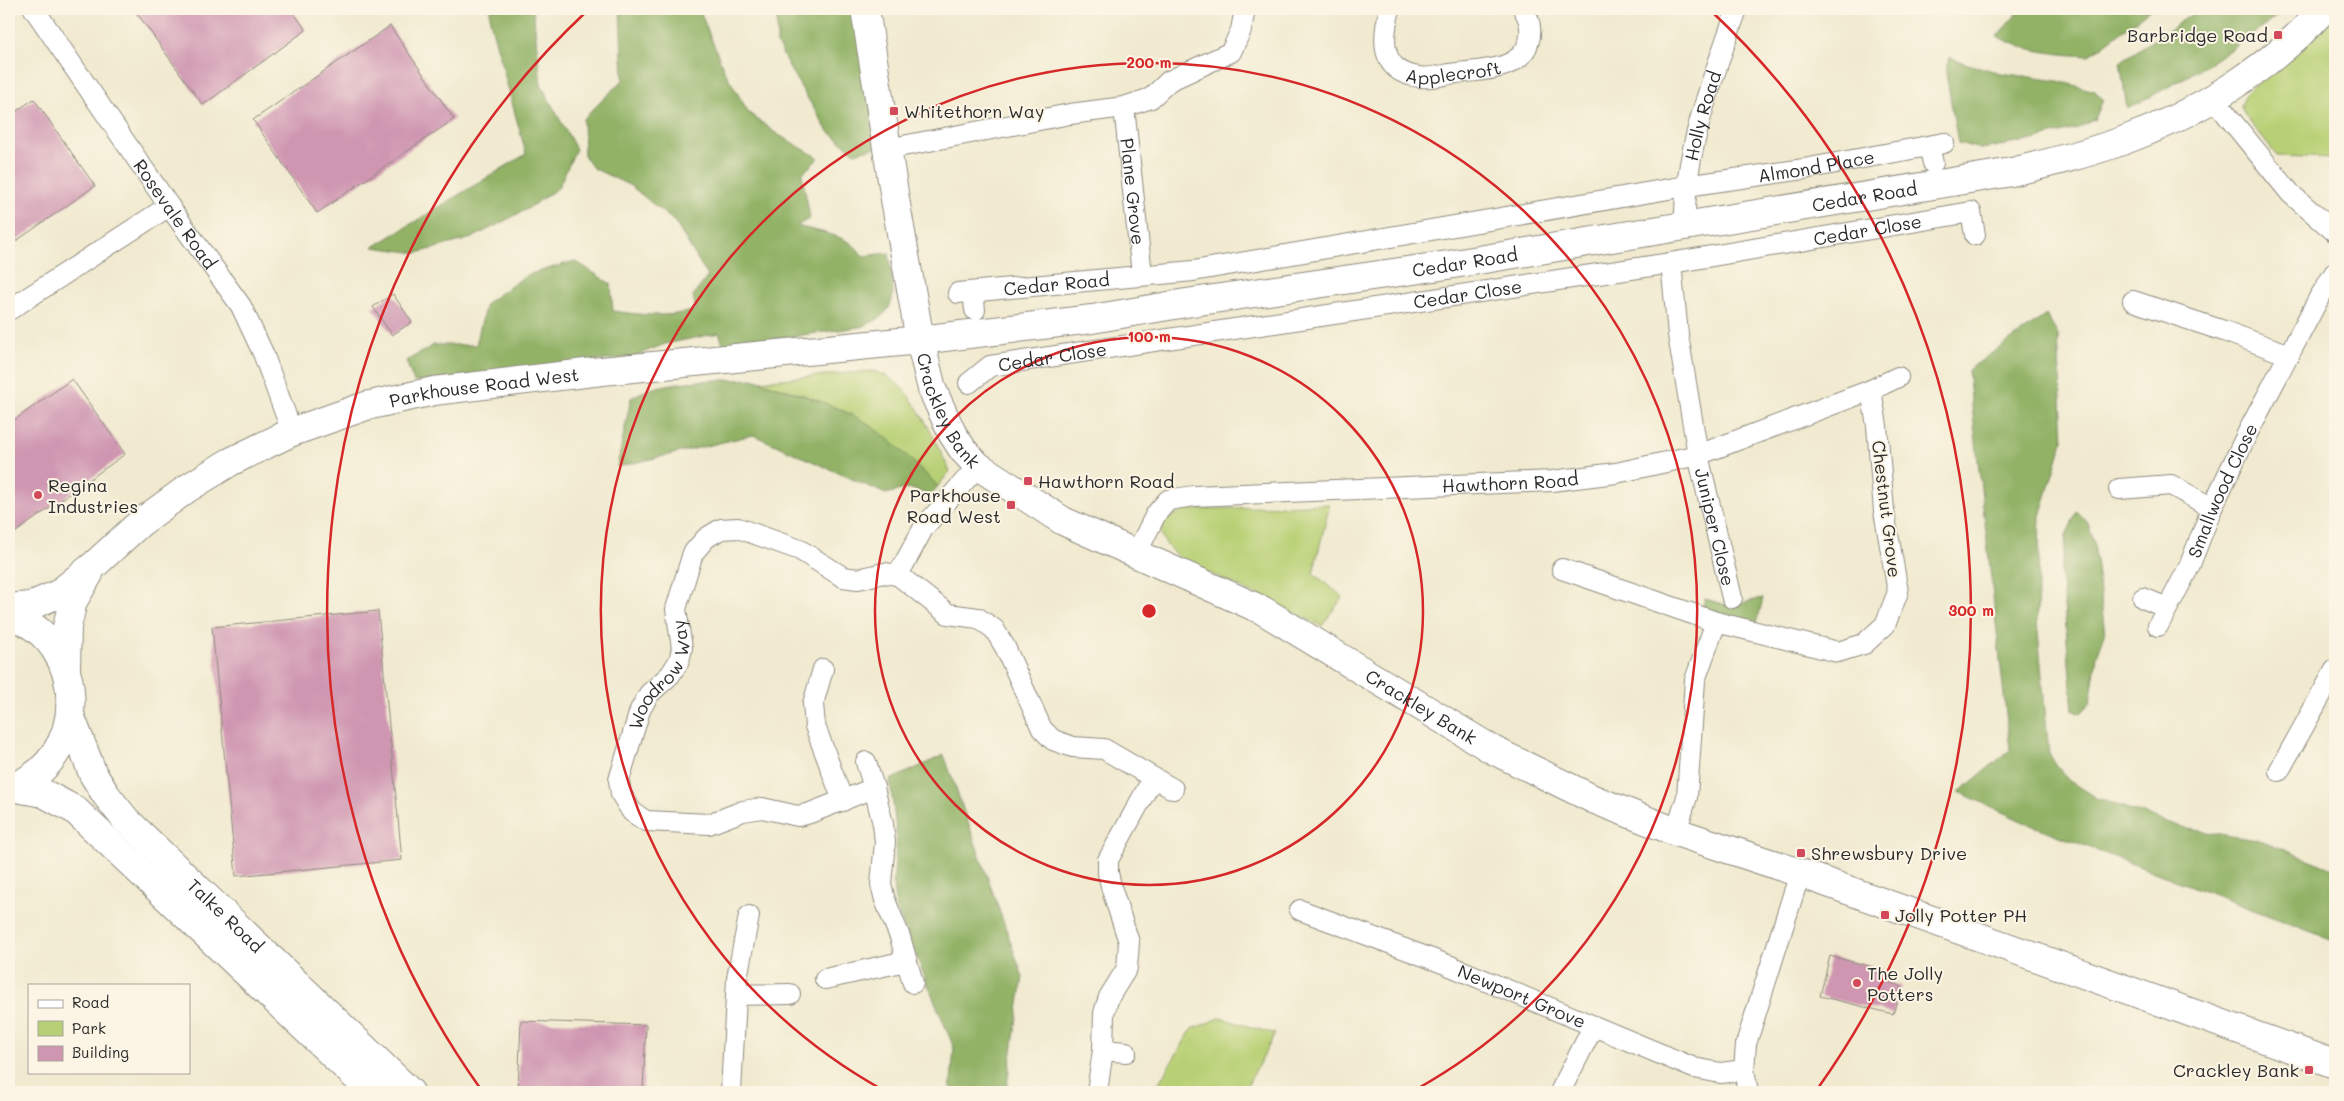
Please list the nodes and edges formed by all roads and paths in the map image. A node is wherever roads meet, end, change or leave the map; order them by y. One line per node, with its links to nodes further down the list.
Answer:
1 (34, 9): 13 (street, Rosevale Road)
2 (865, 9): 10 (main road, Crackley Bank)
3 (1245, 9): 9 (street)
4 (1390, 9): 5 (street, Applecroft)
5 (1523, 9)
6 (1738, 9): 12 (street, Holly Road)
7 (2324, 9): 8 (main road, Cedar Road)
8 (2213, 98): 14 (main road, Cedar Road); 15 (street)
9 (1124, 107): 10 (street); 19 (street, Plane Grove)
10 (887, 149): 25 (main road, Crackley Bank)
11 (1935, 151): 12 (street, Almond Place)
12 (1686, 186): 14 (street, Holly Road); 19 (street, Cedar Road)
13 (169, 206): 23 (street); 30 (street, Rosevale Road)
14 (1685, 226): 20 (main road, Cedar Road)
15 (2335, 232)
16 (1975, 235): 17 (street, Cedar Close)
17 (1671, 263): 24 (street, Cedar Close); 31 (street)
18 (2335, 272): 26 (street, Smallwood Close)
19 (1142, 275): 21 (street, Cedar Road)
20 (1364, 277): 24 (street); 25 (main road, Cedar Road)
21 (969, 298)
22 (2132, 301): 26 (street)
23 (9, 310)
24 (1367, 310): 28 (street, Cedar Close)
25 (920, 340): 30 (main road, Parkhouse Road West); 32 (main road, Crackley Bank)
26 (2289, 355): 34 (street, Smallwood Close)
27 (1898, 377): 29 (street, Hawthorn Road)
28 (969, 383)
29 (1871, 390): 31 (street, Hawthorn Road); 44 (street, Chestnut Grove)
30 (292, 432): 36 (main road, Parkhouse Road West)
31 (1698, 455): 35 (street, Hawthorn Road); 39 (street, Juniper Close)
32 (978, 466): 35 (main road, Crackley Bank); 38 (street)
33 (2119, 489): 34 (street)
34 (2212, 508): 42 (street, Smallwood Close)
35 (1136, 554): 57 (main road, Crackley Bank)
36 (93, 566): 41 (main road, Parkhouse Road West); 46 (main road, Parkhouse Road West)
37 (1562, 569): 44 (street, Chestnut Grove)
38 (898, 575): 52 (street); 56 (street, Woodrow Way)
39 (1726, 587)
40 (2143, 598): 42 (street)
41 (9, 608)
42 (2167, 608): 45 (street, Smallwood Close)
43 (9, 615): 46 (main road)
44 (1716, 622): 57 (street)
45 (2158, 626)
46 (66, 669): 49 (main road)
47 (824, 669): 56 (street)
48 (2335, 670): 50 (street)
49 (70, 715): 53 (main road); 72 (main road, Talke Road)
50 (2278, 760)
51 (866, 762): 54 (street)
52 (1153, 778): 55 (street); 67 (street)
53 (10, 788): 71 (main road, Talke Road)
54 (874, 788): 56 (street, Woodrow Way); 61 (street)
55 (1173, 789)
56 (843, 801)
57 (1676, 832): 58 (main road, Crackley Bank)
58 (1800, 873): 69 (main road, Crackley Bank); 70 (street)
59 (1300, 910): 66 (street, Newport Grove)
60 (749, 916): 65 (street)
61 (906, 961): 62 (street); 63 (street)
62 (825, 980)
63 (913, 984)
64 (790, 994): 65 (street)
65 (736, 995): 73 (street)
66 (1593, 1027): 70 (street, Newport Grove); 75 (street)
67 (1103, 1050): 68 (street); 74 (street)
68 (1126, 1052)
69 (2335, 1064)
70 (1744, 1070): 76 (street)
71 (372, 1092)
72 (410, 1092)
73 (731, 1092)
74 (1097, 1092)
75 (1560, 1092)
76 (1748, 1092)

